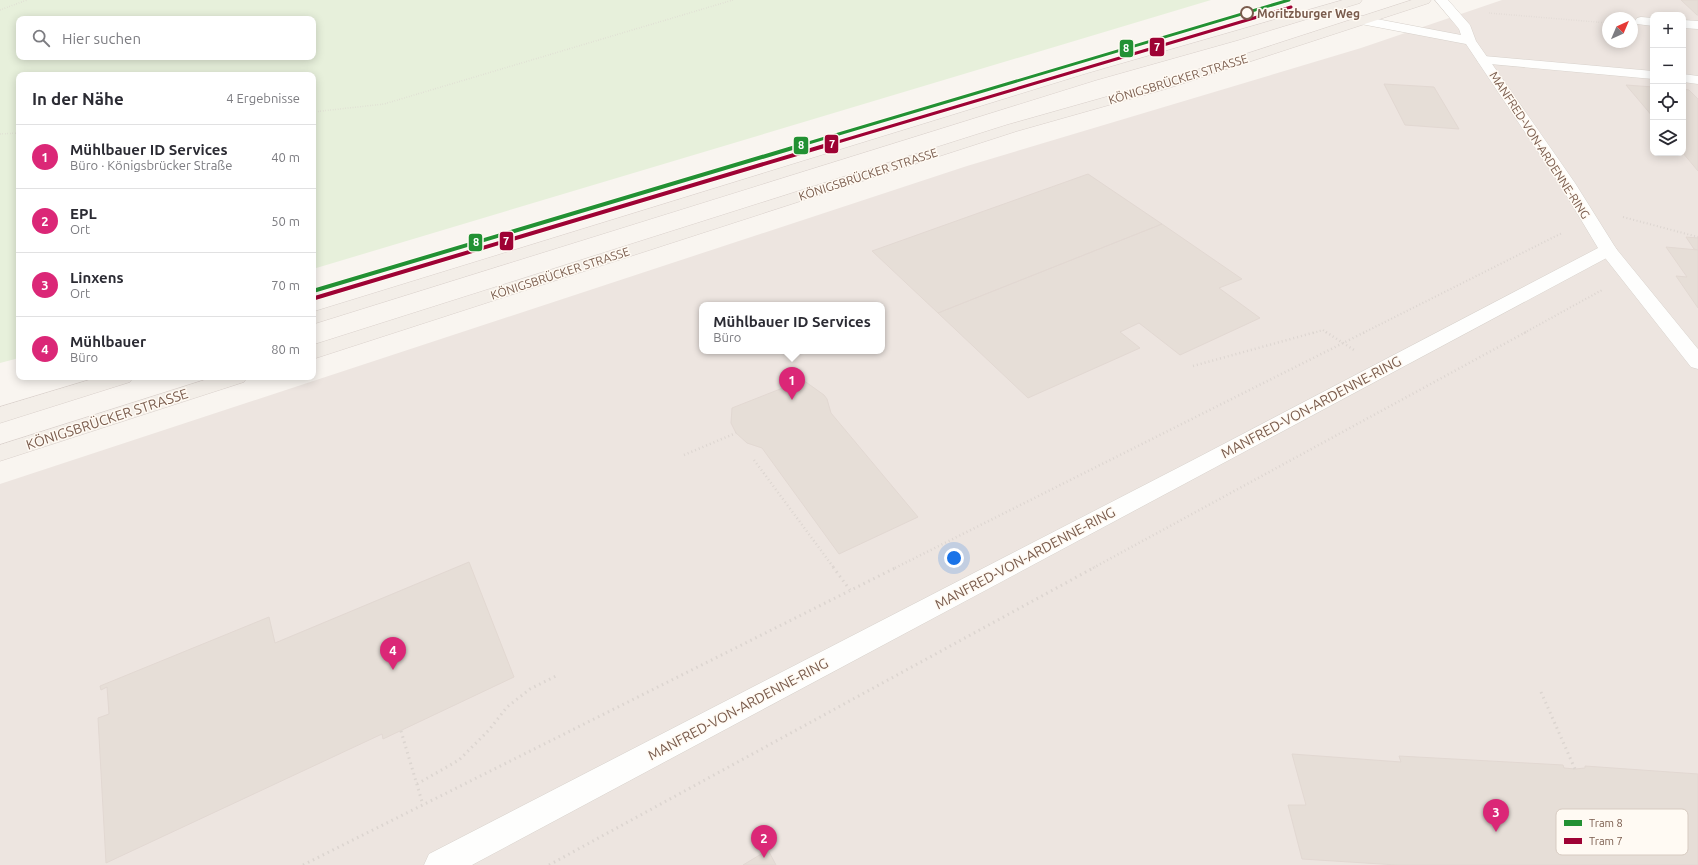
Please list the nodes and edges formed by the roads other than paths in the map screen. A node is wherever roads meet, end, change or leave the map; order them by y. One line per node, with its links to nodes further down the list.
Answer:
1 (1356, 0): 13 (main road, KÖNIGSBRÜCKER STRASSE)
2 (1425, 0): 4 (main road, KÖNIGSBRÜCKER STRASSE)
3 (1441, 0): 7 (street, MANFRED-VON-ARDENNE-RING)
4 (1361, 20): 7 (street); 14 (main road, KÖNIGSBRÜCKER STRASSE)
5 (1686, 24): 6 (lane)
6 (1698, 25)
7 (1470, 41): 8 (street, MANFRED-VON-ARDENNE-RING)
8 (1484, 60): 9 (lane); 12 (street, MANFRED-VON-ARDENNE-RING)
9 (1650, 75)
10 (1686, 78): 11 (lane)
11 (1698, 80)
12 (1608, 250): 15 (lane, MANFRED-VON-ARDENNE-RING); 20 (street, MANFRED-VON-ARDENNE-RING)
13 (316, 317)
14 (316, 351)
15 (1698, 362)
16 (113, 380): 18 (main road)
17 (228, 380): 19 (main road, KÖNIGSBRÜCKER STRASSE)
18 (0, 415)
19 (0, 453)
20 (440, 865)

